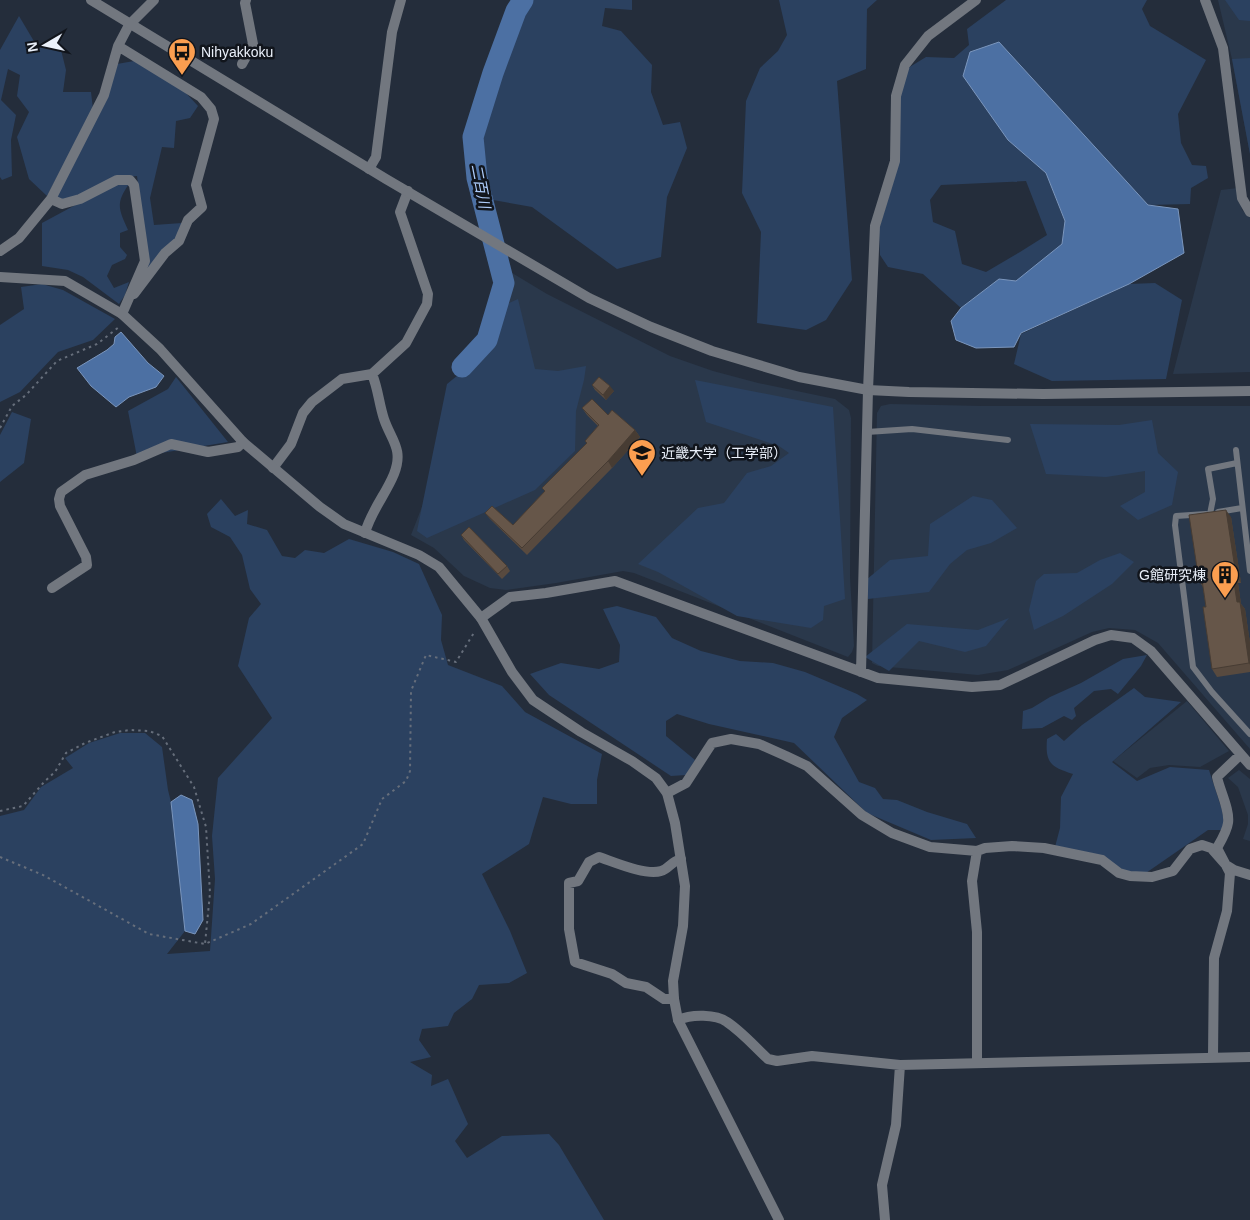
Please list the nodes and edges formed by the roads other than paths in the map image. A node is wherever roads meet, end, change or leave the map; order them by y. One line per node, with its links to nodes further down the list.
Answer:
1 (91, 0): 9 (street)
2 (154, 0): 9 (street)
3 (246, 0): 11 (street)
4 (401, 0): 12 (street)
5 (957, 0): 8 (street)
6 (976, 0): 8 (street)
7 (1205, 0): 15 (street)
8 (961, 12): 21 (street)
9 (129, 25): 10 (street); 12 (street)
10 (118, 46): 14 (street); 18 (street)
11 (242, 64)
12 (369, 169): 13 (street)
13 (408, 191): 20 (street); 21 (street)
14 (51, 199): 16 (street); 18 (street)
15 (1250, 212)
16 (0, 251)
17 (0, 277): 19 (street)
18 (130, 295): 19 (street)
19 (122, 314): 25 (street)
20 (372, 374): 28 (street); 31 (street)
21 (868, 390): 22 (street); 23 (street)
22 (1250, 391)
23 (867, 432): 24 (lane); 35 (street)
24 (1008, 440)
25 (243, 442): 28 (street); 33 (street)
26 (1236, 450): 27 (lane)
27 (1237, 464): 29 (lane); 30 (lane)
28 (273, 468): 31 (street)
29 (1242, 508): 30 (lane); 32 (lane)
30 (1210, 514): 36 (lane)
31 (365, 533): 34 (street)
32 (1250, 571)
33 (52, 588)
34 (481, 618): 35 (street); 39 (street)
35 (861, 672): 37 (street)
36 (1250, 734)
37 (1240, 755): 38 (street); 42 (street)
38 (1250, 765)
39 (666, 793): 40 (street); 41 (street)
40 (977, 851): 42 (street); 48 (street)
41 (681, 859): 44 (street); 44 (street)
42 (1226, 865): 43 (street); 46 (street)
43 (1250, 875)
44 (674, 999): 45 (street)
45 (678, 1020): 49 (street); 50 (street)
46 (1213, 1057): 47 (street); 48 (street)
47 (1250, 1057)
48 (977, 1062): 49 (street)
49 (900, 1065): 51 (street)
50 (779, 1220)
51 (885, 1220)

